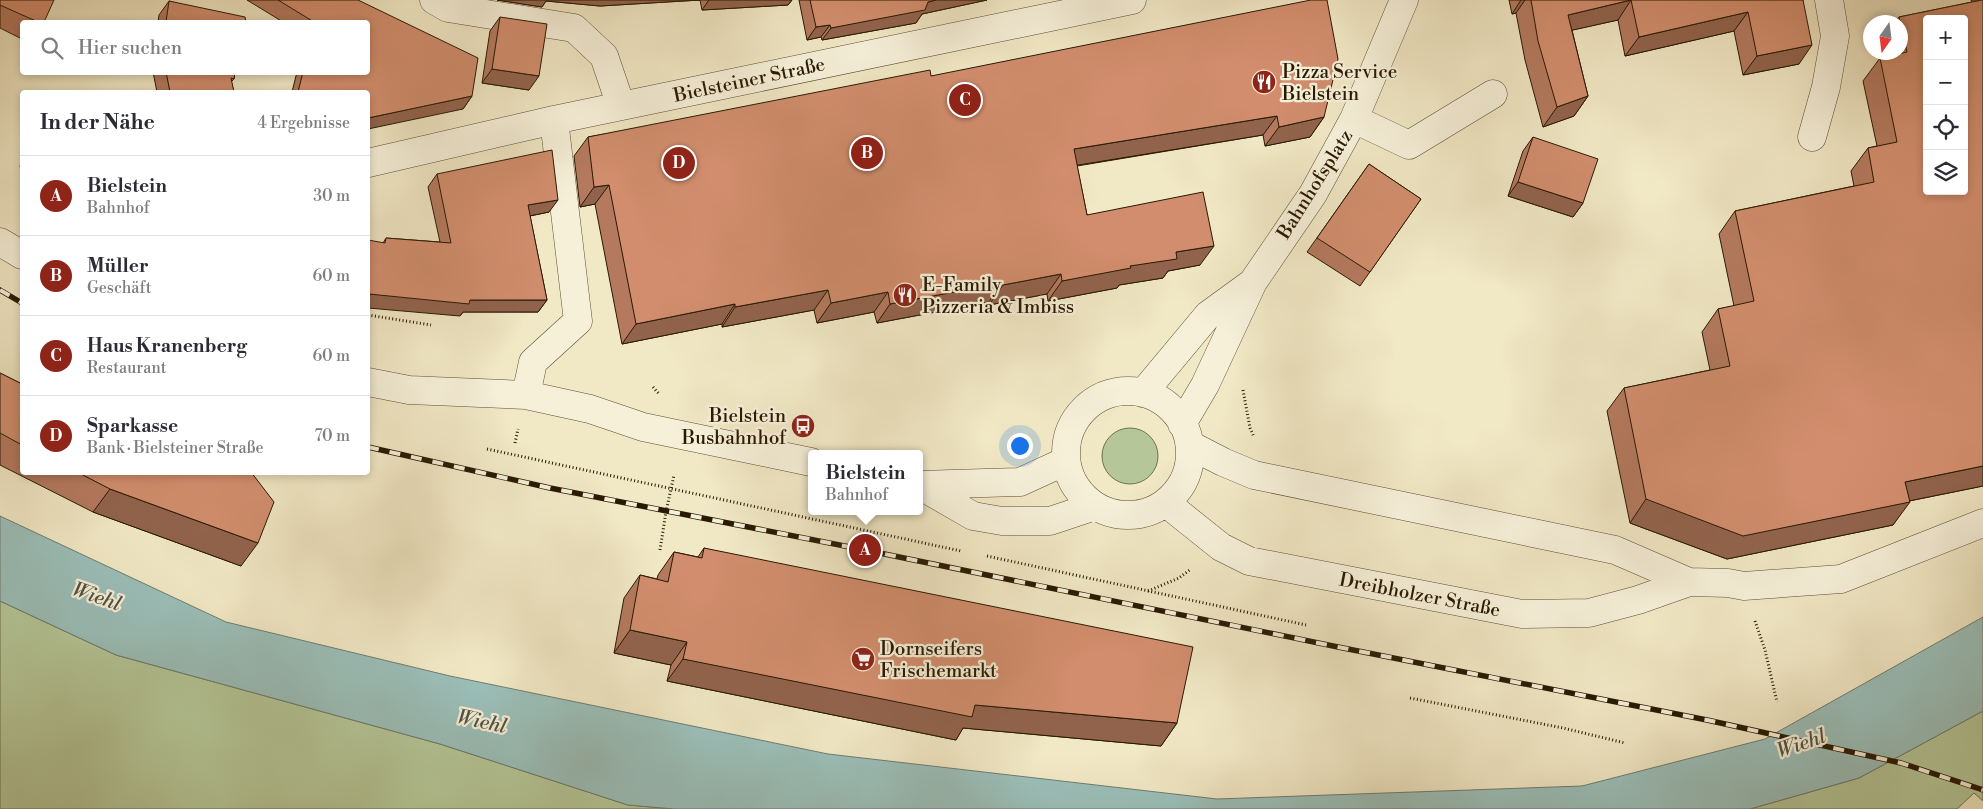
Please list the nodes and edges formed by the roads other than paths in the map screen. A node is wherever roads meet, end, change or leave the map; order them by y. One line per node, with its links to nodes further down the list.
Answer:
1 (434, 0): 6 (street)
2 (1132, 0): 6 (street, Bielsteiner Straße)
3 (1404, 0): 7 (street, Bahnhofsplatz)
4 (1829, 0): 9 (street)
5 (1493, 94): 7 (street)
6 (621, 106): 8 (street, Bielsteiner Straße)
7 (1354, 119): 13 (street, Bahnhofsplatz)
8 (554, 120): 10 (street, Bielsteiner Straße); 16 (street)
9 (1812, 137)
10 (370, 163)
11 (0, 242): 12 (street)
12 (20, 253)
13 (1253, 282): 15 (street, Bahnhofsplatz); 17 (street, Bahnhofsplatz)
14 (370, 382): 16 (street)
15 (1143, 393): 17 (street); 19 (street)
16 (526, 395): 18 (street)
17 (1186, 434): 22 (street); 25 (street, Dreibholzer Straße)
18 (808, 461)
19 (1066, 461): 20 (street); 23 (street)
20 (923, 484)
21 (923, 486): 23 (street)
22 (1166, 503): 23 (street); 25 (street, Dreibholzer Straße)
23 (1095, 506)
24 (1983, 523): 25 (street, Dreibholzer Straße)
25 (1689, 582)

